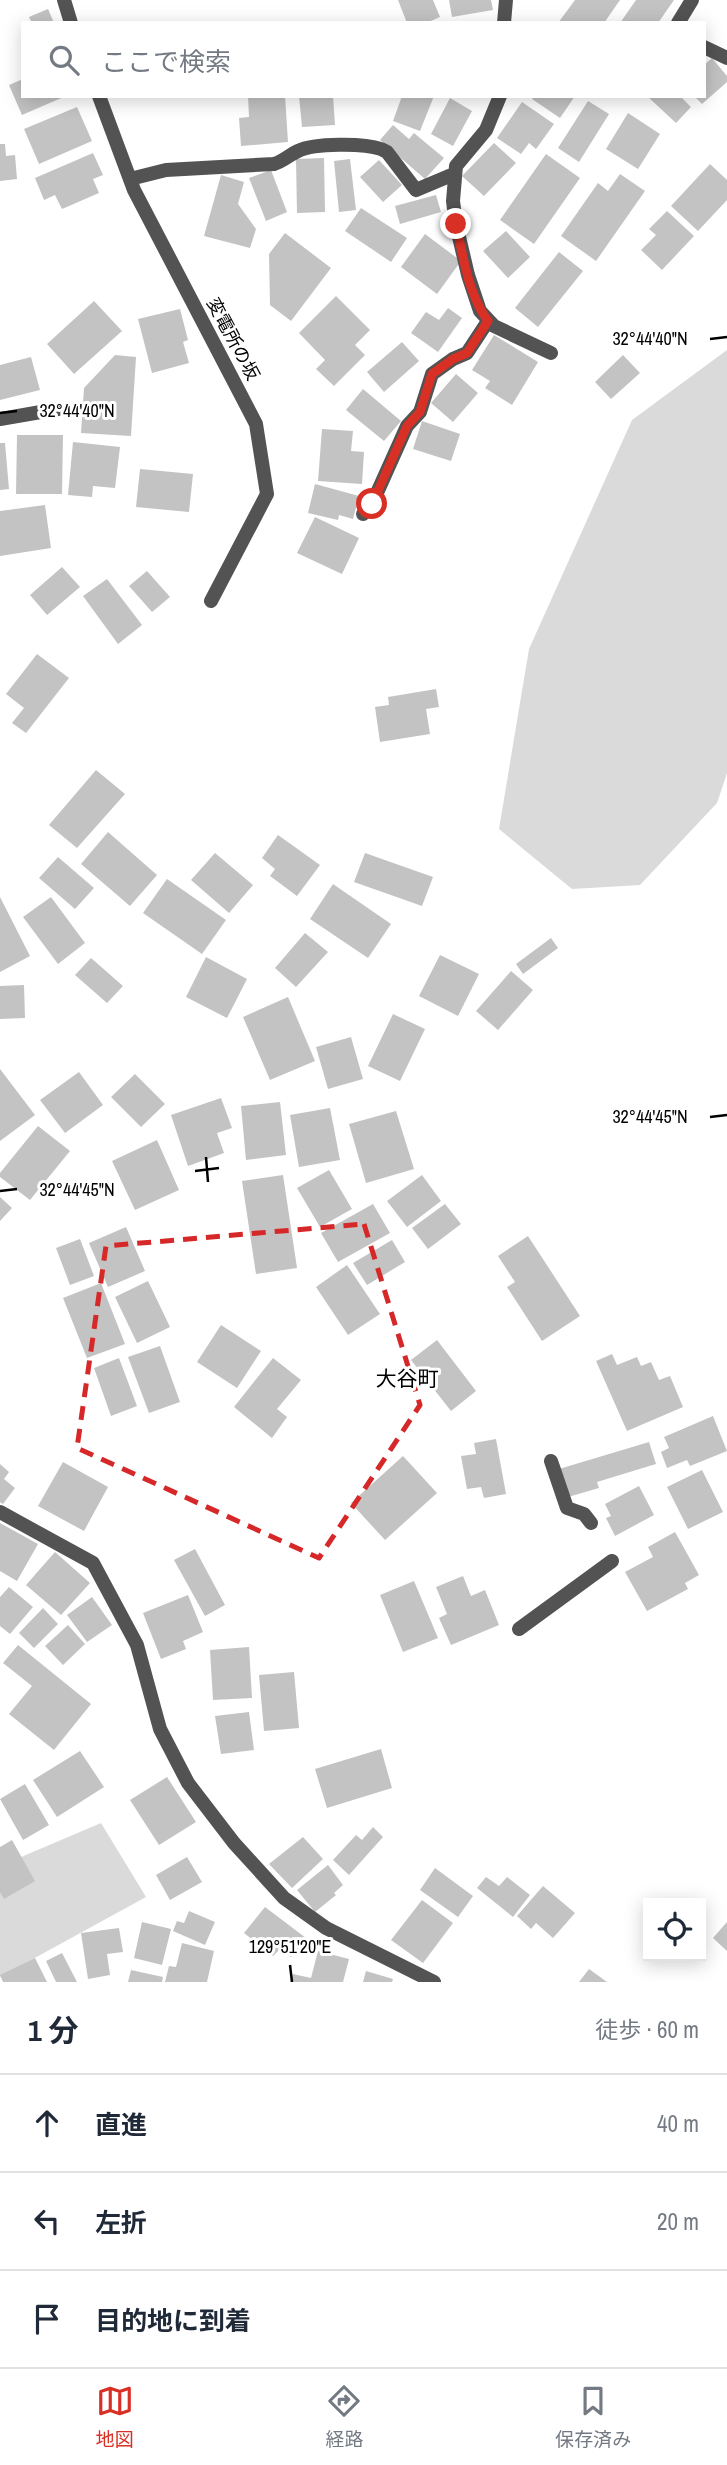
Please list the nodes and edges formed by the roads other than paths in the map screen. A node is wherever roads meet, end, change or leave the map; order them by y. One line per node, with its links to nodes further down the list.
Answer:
1 (64, 0): 4 (street)
2 (506, 0): 5 (street)
3 (691, 0): 6 (street)
4 (70, 21)
5 (504, 21)
6 (679, 21)
7 (706, 48): 8 (street)
8 (727, 58)
9 (100, 98): 12 (street, 変電所の坂)
10 (499, 98): 11 (street)
11 (454, 174): 12 (street); 13 (street)
12 (130, 179): 18 (street, 変電所の坂)
13 (488, 321): 14 (street); 17 (street)
14 (551, 353)
15 (58, 409): 16 (street)
16 (0, 419)
17 (363, 514)
18 (211, 601)
19 (551, 1461): 21 (street)
20 (0, 1512): 24 (street)
21 (591, 1523)
22 (612, 1561): 23 (street)
23 (519, 1629)
24 (434, 1982)

